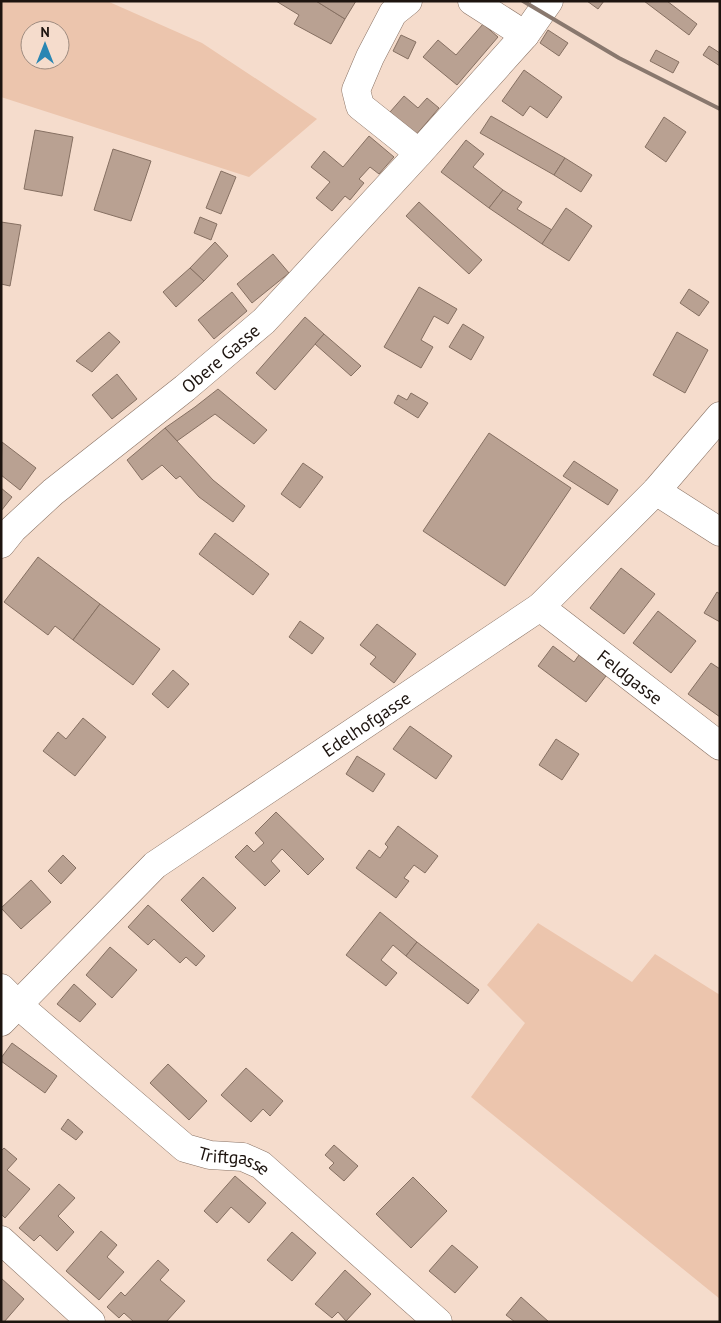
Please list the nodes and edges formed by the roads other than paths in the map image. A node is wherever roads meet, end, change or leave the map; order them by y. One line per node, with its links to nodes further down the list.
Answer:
1 (408, 1): 5 (street)
2 (472, 1): 4 (street)
3 (549, 1): 4 (street, Obere Gasse)
4 (526, 35): 5 (street, Obere Gasse)
5 (419, 154): 9 (street, Obere Gasse)
6 (720, 416): 7 (street, Edelhofgasse)
7 (656, 491): 8 (street); 10 (street, Edelhofgasse)
8 (720, 532)
9 (1, 544)
10 (540, 607): 11 (street, Feldgasse); 12 (street, Edelhofgasse)
11 (720, 746)
12 (7, 1005): 15 (street, Triftgasse)
13 (1, 1240): 14 (street)
14 (91, 1322)
15 (438, 1322)

